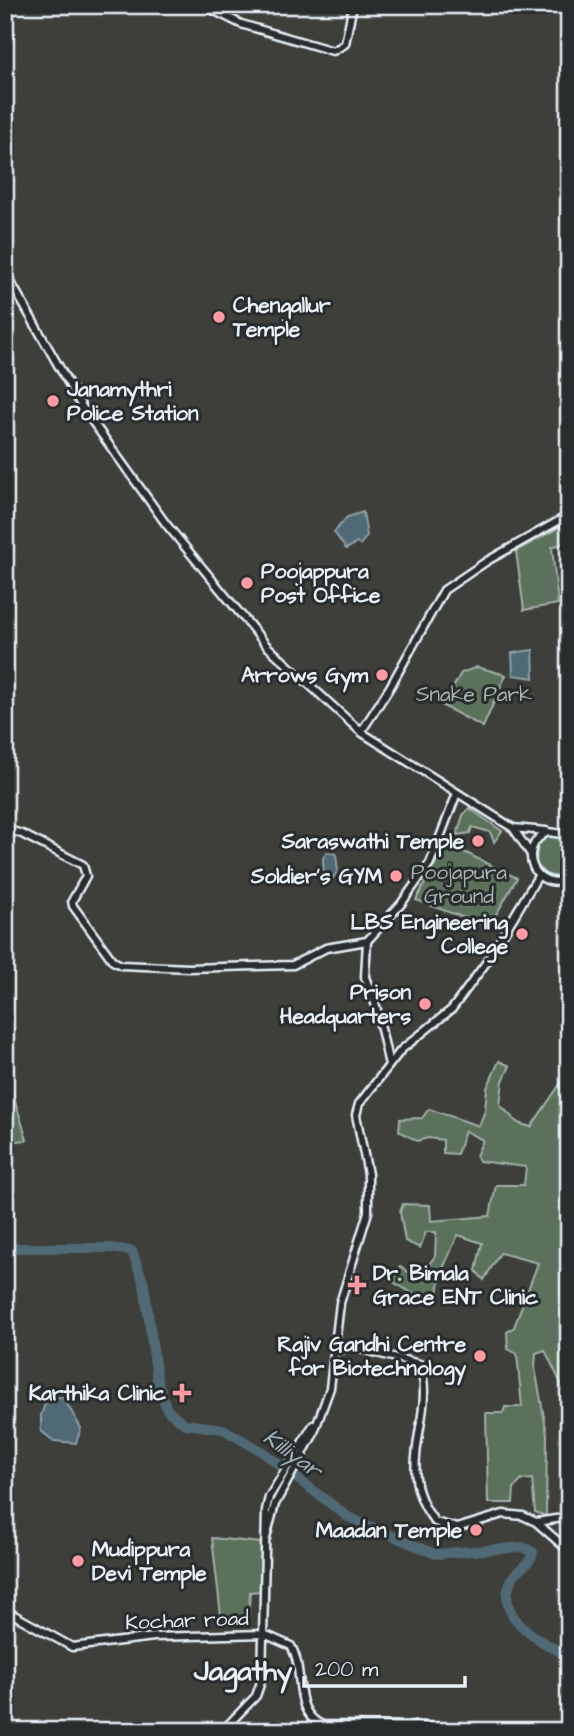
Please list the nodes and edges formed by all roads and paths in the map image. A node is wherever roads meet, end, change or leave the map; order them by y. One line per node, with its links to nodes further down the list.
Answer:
1 (204, 5): 2 (main road)
2 (353, 5)
3 (5, 272): 5 (main road)
4 (569, 515): 5 (main road)
5 (361, 732): 6 (main road)
6 (457, 793): 7 (main road); 14 (main road)
7 (513, 828): 9 (main road); 11 (main road)
8 (5, 829): 14 (main road)
9 (548, 832): 10 (main road); 11 (main road)
10 (569, 835)
11 (530, 853): 12 (main road)
12 (538, 876): 13 (main road); 15 (main road)
13 (569, 878)
14 (367, 941): 15 (main road)
15 (389, 1065): 16 (main road)
16 (335, 1351): 17 (main road); 19 (main road)
17 (299, 1456): 20 (main road); 20 (main road)
18 (569, 1517): 19 (main road)
19 (536, 1522): 21 (main road)
20 (266, 1538): 23 (main road)
21 (569, 1551)
22 (5, 1610): 23 (main road, Kochar road)
23 (264, 1634): 24 (main road); 25 (main road, Kochar road)
24 (222, 1731)
25 (444, 1731)

